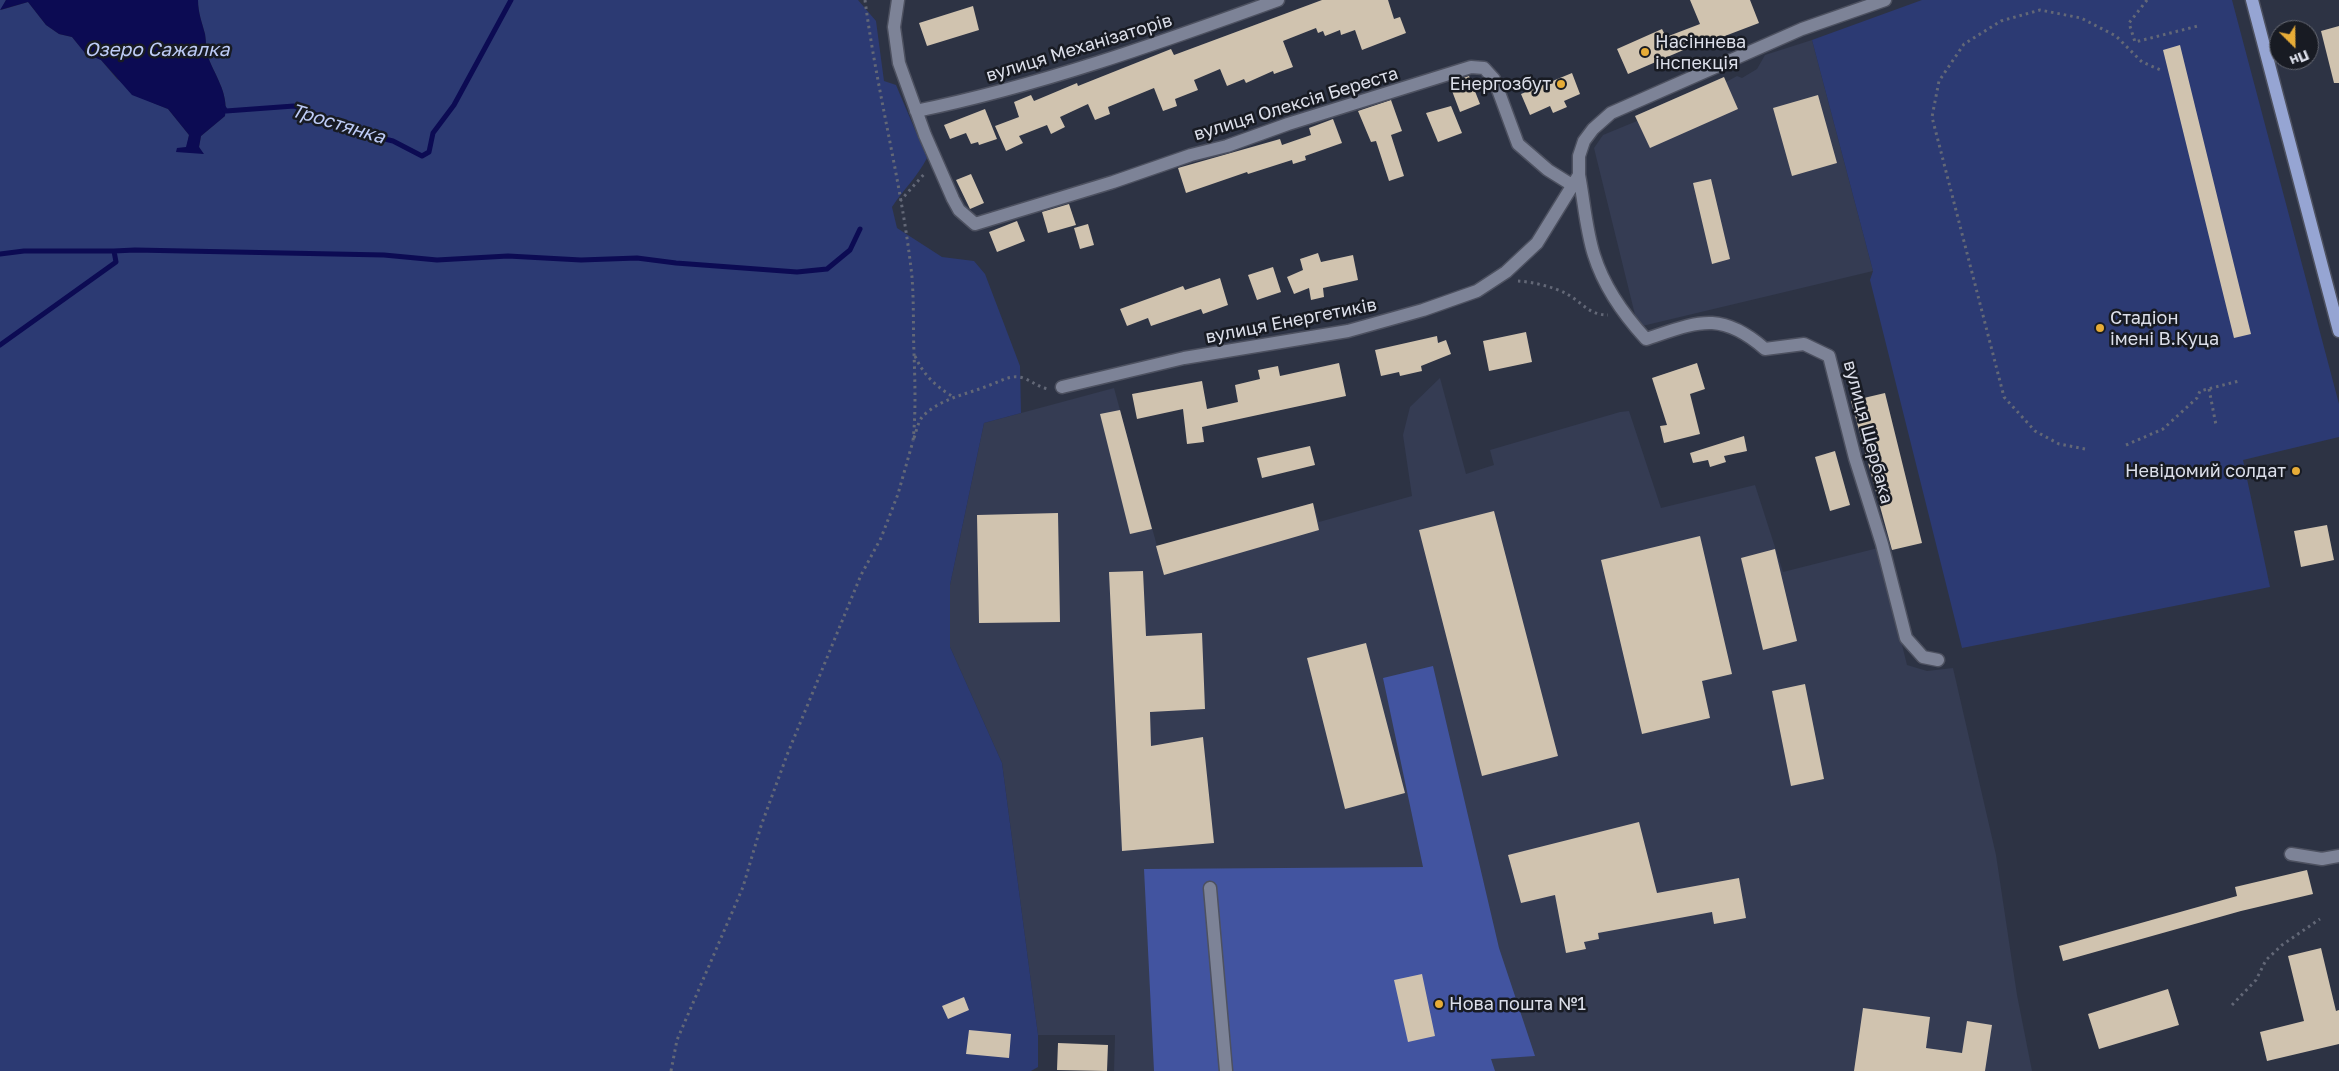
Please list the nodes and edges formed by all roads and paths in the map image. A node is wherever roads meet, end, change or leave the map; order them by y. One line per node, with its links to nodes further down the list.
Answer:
1 (865, 0): 12 (path)
2 (900, 0): 9 (street)
3 (1278, 0): 9 (street, вулиця Механізаторів)
4 (1886, 0): 11 (street, вулиця Енергетиків)
5 (2147, 0): 7 (path)
6 (2252, 0): 15 (main road)
7 (2198, 26)
8 (2163, 71): 24 (path)
9 (916, 111): 10 (street)
10 (935, 159): 11 (street, вулиця Олексія Береста); 12 (path)
11 (1576, 180): 13 (street, вулиця Енергетиків); 14 (street, вулиця Щербака)
12 (900, 202): 16 (path)
13 (1489, 283): 14 (path); 18 (street, вулиця Енергетиків)
14 (1624, 313): 25 (street, вулиця Щербака)
15 (2339, 331)
16 (914, 353): 20 (path); 22 (path)
17 (2239, 381): 19 (path)
18 (1062, 387): 20 (path)
19 (2208, 389): 21 (path); 23 (path)
20 (952, 397): 22 (path)
21 (2216, 425)
22 (913, 441): 31 (path)
23 (2126, 445)
24 (2084, 449)
25 (1938, 660)
26 (2291, 854): 27 (street)
27 (2339, 856)
28 (1210, 888): 32 (street)
29 (2320, 919): 30 (path)
30 (2232, 1005)
31 (671, 1071)
32 (1226, 1071)

